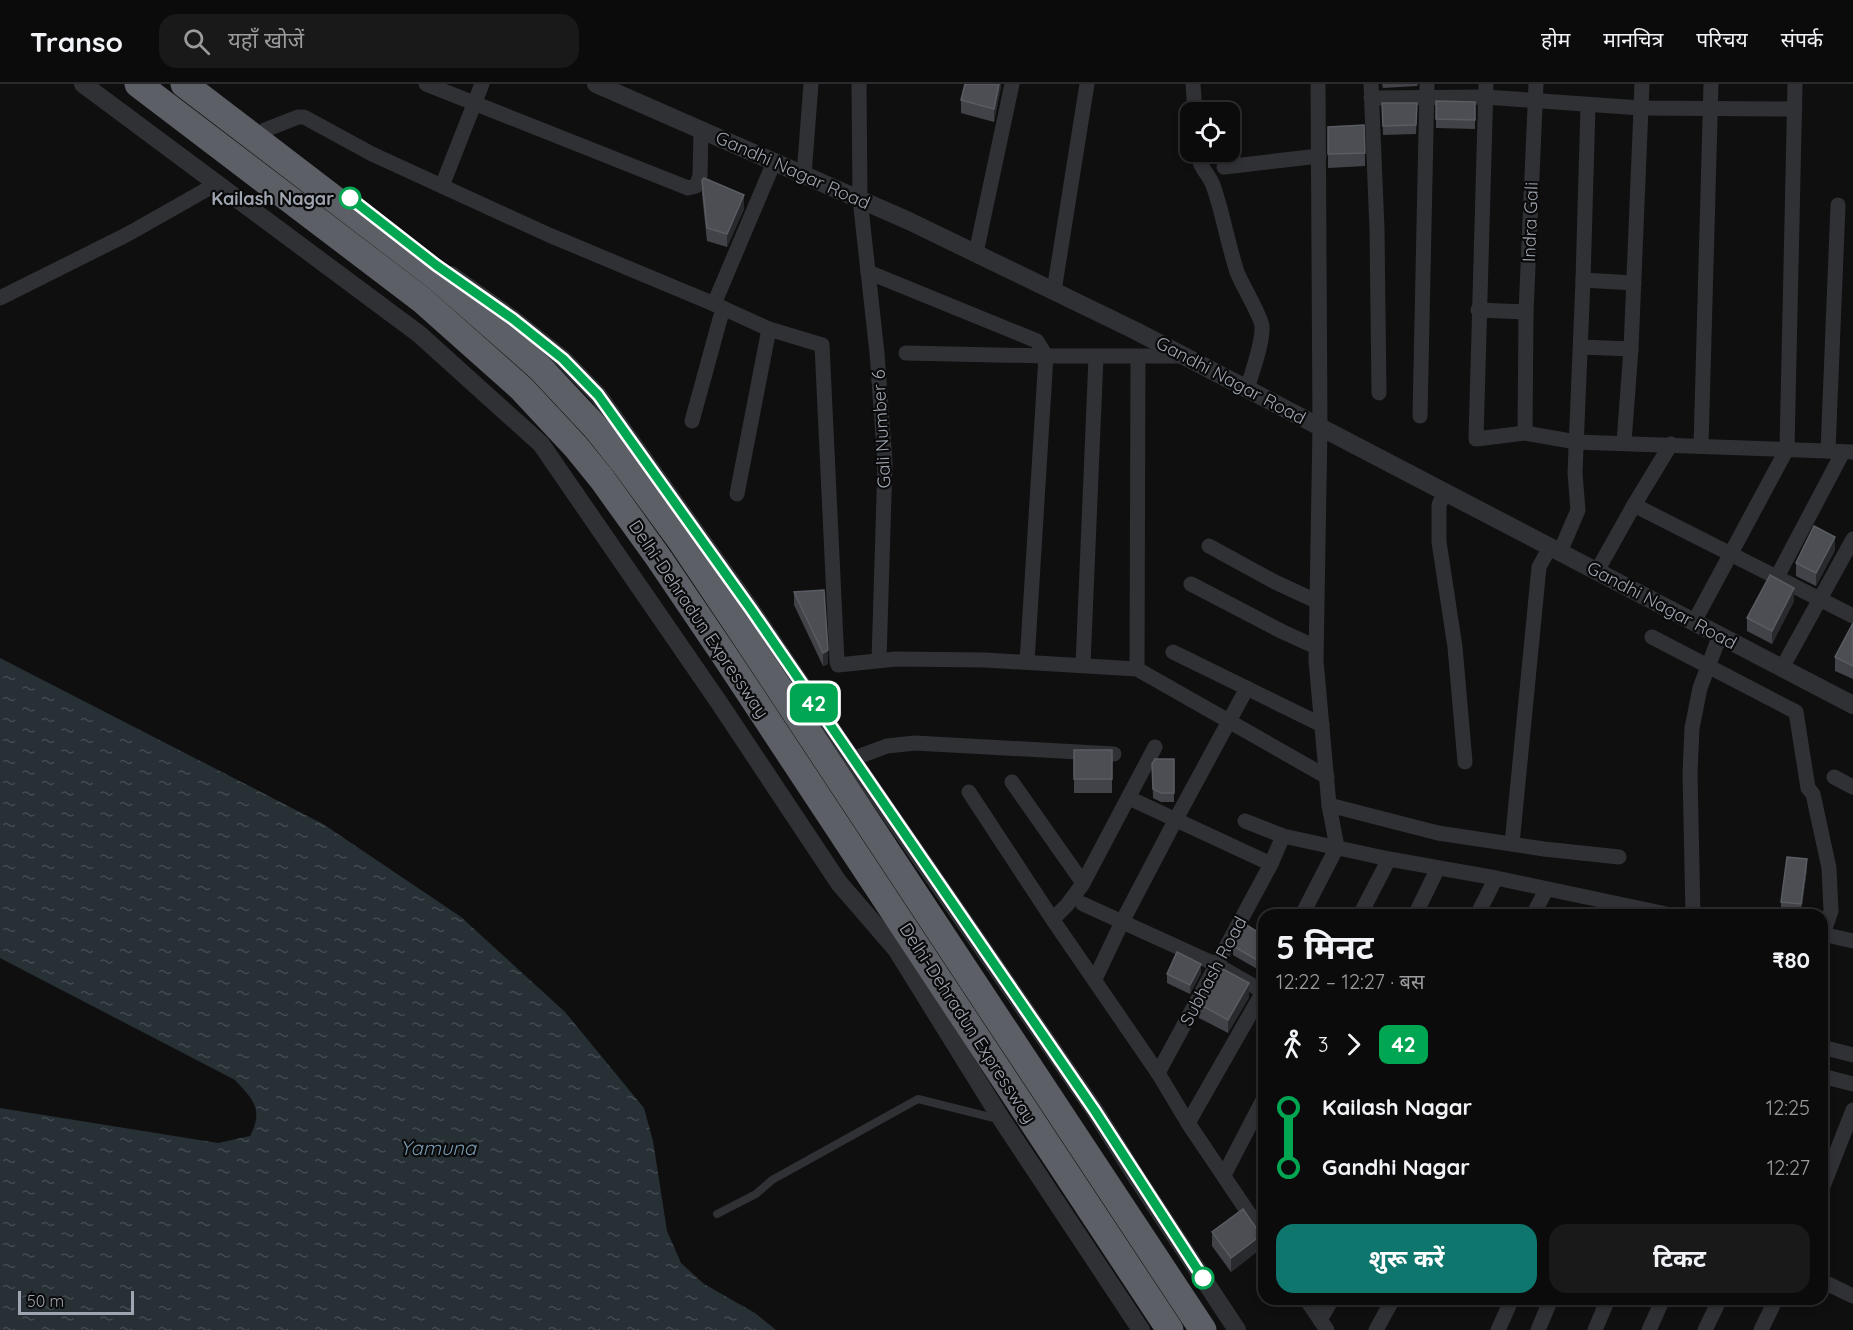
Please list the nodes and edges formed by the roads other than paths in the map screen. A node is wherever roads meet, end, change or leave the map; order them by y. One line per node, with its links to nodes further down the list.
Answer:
1 (83, 84): 35 (street)
2 (138, 84): 166 (highway, Delhi-Dehradun Expressway)
3 (184, 84): 167 (highway, Delhi-Dehradun Expressway)
4 (206, 84): 28 (street)
5 (426, 84): 23 (street)
6 (482, 84): 23 (street)
7 (596, 84): 29 (street, Gandhi Nagar Road)
8 (811, 84): 34 (street)
9 (859, 84): 37 (street, Gali Number 6)
10 (1012, 84): 39 (street)
11 (1087, 84): 43 (street)
12 (1193, 84): 22 (street)
13 (1318, 84): 30 (street)
14 (1536, 84): 21 (street, Indra Gali)
15 (1642, 84): 25 (street)
16 (1711, 84): 27 (street)
17 (1795, 84): 26 (street)
18 (1427, 90): 19 (street); 20 (street); 58 (street)
19 (1485, 90): 21 (street); 46 (street)
20 (1371, 91): 57 (street)
21 (1535, 100): 24 (street); 47 (street, Indra Gali)
22 (1194, 102)
23 (475, 104): 29 (street); 36 (street)
24 (1588, 105): 25 (street); 41 (street)
25 (1641, 108): 27 (street); 42 (street)
26 (1795, 109): 27 (street); 66 (street)
27 (1710, 110): 65 (street)
28 (265, 130): 36 (street); 98 (street)
29 (701, 130): 31 (street, Gandhi Nagar Road)
30 (1319, 156): 33 (street); 60 (street)
31 (774, 162): 34 (street, Gandhi Nagar Road); 45 (street)
32 (1198, 162): 56 (street)
33 (1224, 167)
34 (804, 175): 37 (street, Gandhi Nagar Road)
35 (218, 183): 44 (street); 118 (street)
36 (442, 186): 45 (street)
37 (860, 199): 39 (street, Gandhi Nagar Road); 40 (street, Gali Number 6)
38 (1838, 205): 67 (street)
39 (976, 254): 43 (street, Gandhi Nagar Road)
40 (868, 272): 52 (street); 86 (street, Gali Number 6)
41 (1583, 280): 42 (street); 49 (street)
42 (1634, 283): 50 (street)
43 (1054, 291): 53 (street, Gandhi Nagar Road)
44 (0, 298)
45 (719, 306): 48 (street); 59 (street)
46 (1478, 310): 47 (street); 61 (street)
47 (1526, 312): 61 (street, Indra Gali)
48 (769, 329): 69 (street); 86 (street)
49 (1581, 346): 50 (street); 62 (street)
50 (1631, 349): 63 (street)
51 (906, 353): 52 (street)
52 (1046, 356): 54 (street); 87 (street)
53 (1185, 356): 55 (street); 56 (street, Gandhi Nagar Road)
54 (1096, 357): 55 (street); 88 (street)
55 (1138, 357): 91 (street)
56 (1247, 388): 60 (street, Gandhi Nagar Road)
57 (1379, 393)
58 (1420, 416)
59 (692, 421)
60 (1320, 427): 68 (street, Gandhi Nagar Road); 79 (street)
61 (1525, 433): 62 (street)
62 (1576, 442): 63 (street); 73 (street)
63 (1624, 442): 64 (street)
64 (1671, 444): 65 (street); 70 (street)
65 (1701, 446): 66 (street)
66 (1787, 449): 67 (street); 74 (street)
67 (1841, 452): 76 (street)
68 (1444, 492): 73 (street, Gandhi Nagar Road); 99 (street)
69 (737, 494)
70 (1634, 505): 74 (street); 75 (street)
71 (1853, 539): 78 (street)
72 (1209, 546): 79 (street)
73 (1555, 549): 75 (street, Gandhi Nagar Road); 111 (street)
74 (1730, 554): 76 (street); 81 (street)
75 (1597, 571): 81 (street, Gandhi Nagar Road)
76 (1777, 577): 78 (street)
77 (1191, 584): 84 (street)
78 (1820, 599): 80 (street); 90 (street)
79 (1316, 601): 84 (street)
80 (1853, 616)
81 (1694, 622): 82 (street, Gandhi Nagar Road)
82 (1720, 635): 89 (street); 90 (street, Gandhi Nagar Road)
83 (1652, 636): 89 (street)
84 (1316, 647): 95 (street)
85 (1173, 652): 92 (street)
86 (879, 660): 87 (street)
87 (1028, 662): 88 (street)
88 (1083, 665): 91 (street)
89 (1709, 666): 130 (street); 132 (street)
90 (1782, 668): 93 (street, Gandhi Nagar Road)
91 (1137, 669): 94 (street)
92 (1247, 688): 94 (street); 95 (street)
93 (1853, 705)
94 (1229, 723): 100 (street); 107 (street)
95 (1322, 725): 100 (street)
96 (1155, 747): 105 (street)
97 (1114, 754): 98 (street)
98 (852, 759): 110 (street)
99 (1465, 762)
100 (1327, 777): 106 (street)
101 (1834, 777): 103 (street)
102 (1012, 782): 119 (street)
103 (1853, 787)
104 (969, 792): 131 (street)
105 (1129, 798): 107 (street); 119 (street)
106 (1329, 806): 111 (street); 112 (street)
107 (1176, 819): 115 (street); 133 (street)
108 (1245, 821): 109 (street)
109 (1283, 836): 112 (street); 115 (street, Subhash Road)
110 (908, 838): 118 (street); 168 (street)
111 (1512, 844): 113 (street)
112 (1337, 847): 114 (street); 123 (street)
113 (1619, 856)
114 (1389, 859): 116 (street); 124 (street)
115 (1271, 864): 136 (street, Subhash Road)
116 (1438, 868): 117 (street); 125 (street)
117 (1496, 878): 120 (street); 126 (street)
118 (839, 883): 147 (street)
119 (1083, 883): 131 (street)
120 (1546, 890): 121 (street); 127 (street)
121 (1602, 901): 128 (street); 129 (street)
122 (1083, 904): 133 (street)
123 (1305, 909)
124 (1363, 909)
125 (1418, 909)
126 (1480, 909)
127 (1536, 909)
128 (1597, 909)
129 (1640, 909)
130 (1693, 909)
131 (1053, 919): 137 (street)
132 (1828, 920)
133 (1122, 922): 136 (street); 137 (street)
134 (1828, 935): 135 (street)
135 (1853, 941)
136 (1217, 965): 138 (street); 142 (street, Subhash Road)
137 (1095, 979): 142 (street)
138 (1258, 988)
139 (1258, 1001): 148 (street)
140 (1828, 1049): 141 (street)
141 (1853, 1055)
142 (1158, 1073): 148 (street)
143 (1828, 1078): 144 (street)
144 (1853, 1084)
145 (1258, 1110): 149 (street)
146 (1853, 1110): 150 (street)
147 (1002, 1120): 151 (lane); 165 (street)
148 (1188, 1123): 149 (street)
149 (1224, 1175): 152 (street)
150 (1828, 1182)
151 (717, 1214)
152 (1258, 1226)
153 (1828, 1284): 154 (street)
154 (1853, 1296)
155 (1310, 1305): 164 (street)
156 (1330, 1305): 164 (street)
157 (1390, 1305): 169 (street)
158 (1509, 1305): 170 (street)
159 (1548, 1305): 171 (street)
160 (1605, 1305): 172 (street)
161 (1660, 1305): 173 (street)
162 (1717, 1305): 174 (street)
163 (1773, 1305): 175 (street)
164 (1323, 1325)
165 (1141, 1330)
166 (1170, 1330)
167 (1203, 1330)
168 (1237, 1330)
169 (1376, 1330)
170 (1498, 1330)
171 (1538, 1330)
172 (1595, 1330)
173 (1649, 1330)
174 (1705, 1330)
175 (1761, 1330)

